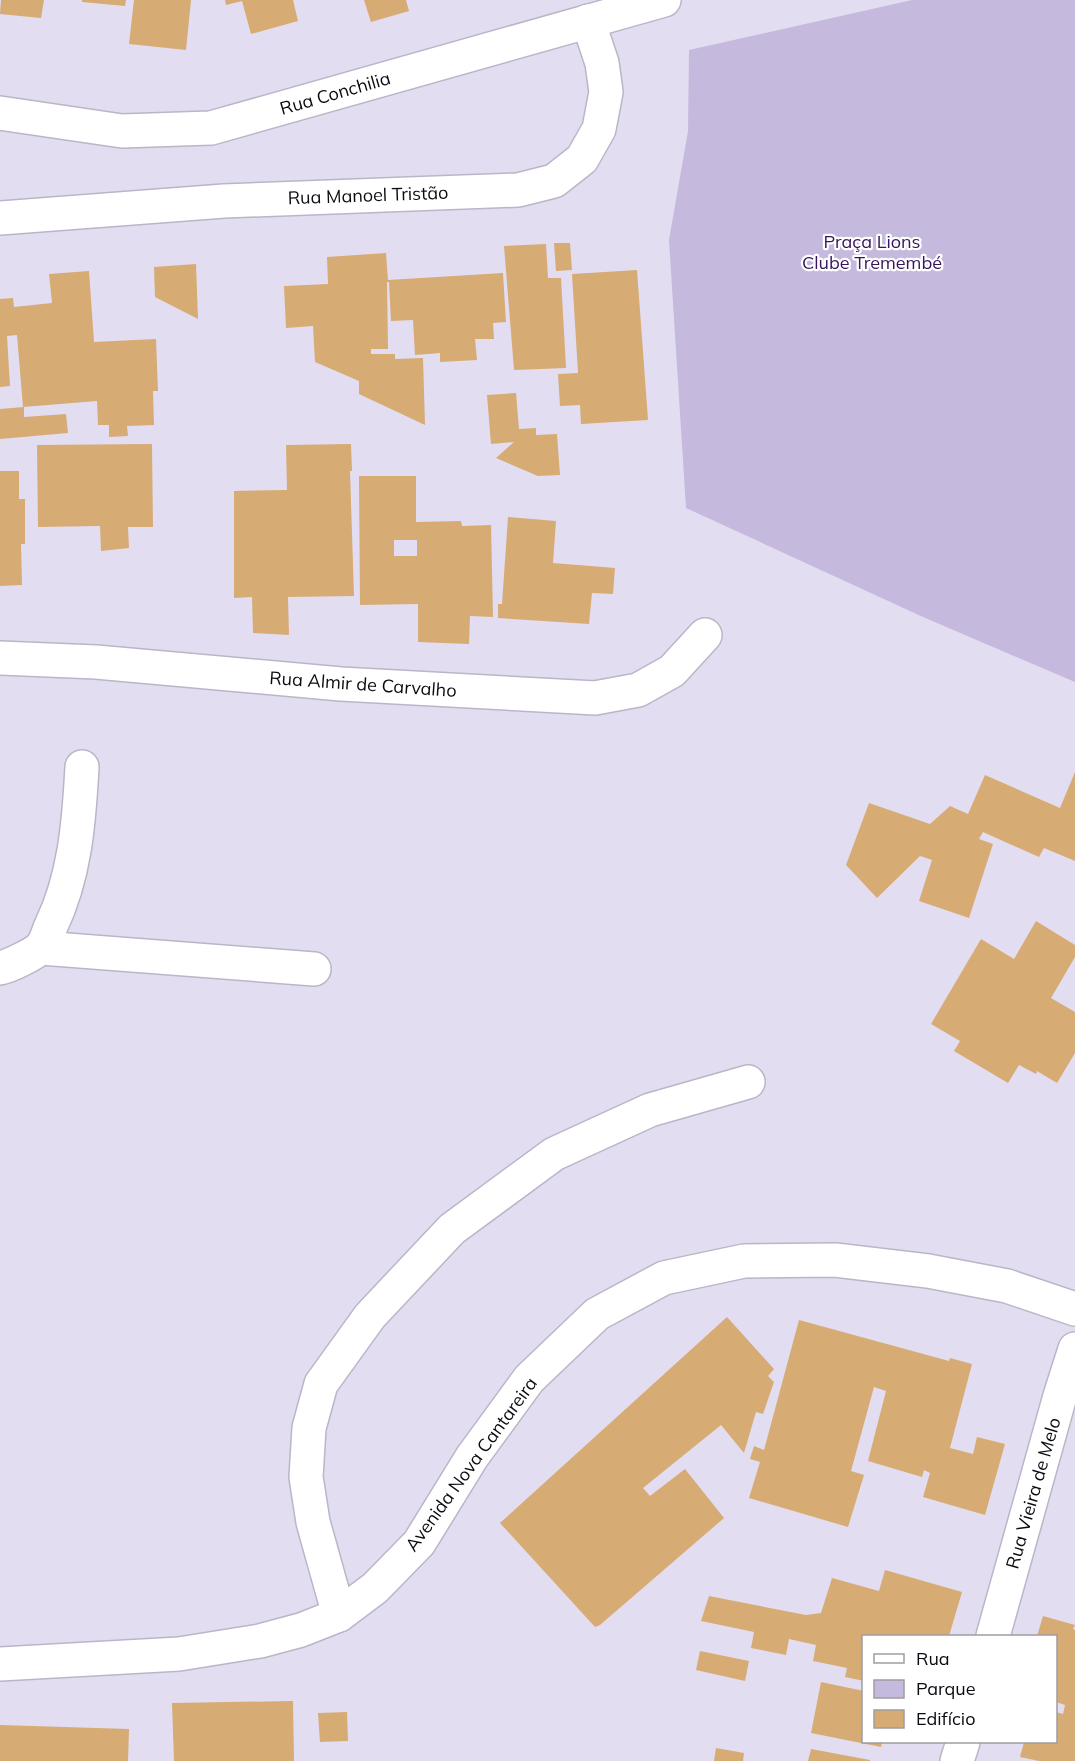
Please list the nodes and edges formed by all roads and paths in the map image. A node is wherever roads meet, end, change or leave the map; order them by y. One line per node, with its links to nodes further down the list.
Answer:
1 (664, 0): 2 (street, Rua Conchilia)
2 (588, 21): 3 (street, Rua Conchilia); 4 (street, Rua Manoel Tristão)
3 (0, 113)
4 (0, 218)
5 (705, 635): 6 (street, Rua Almir de Carvalho)
6 (0, 658)
7 (82, 767): 8 (street)
8 (41, 948): 9 (street); 10 (street)
9 (0, 968)
10 (314, 969)
11 (748, 1082): 14 (street)
12 (1075, 1309): 14 (street, Avenida Nova Cantareira)
13 (1075, 1349): 15 (street, Rua Vieira de Melo)
14 (339, 1615): 16 (street, Avenida Nova Cantareira)
15 (993, 1635)
16 (0, 1664)
17 (963, 1743): 18 (street)
18 (957, 1761)

